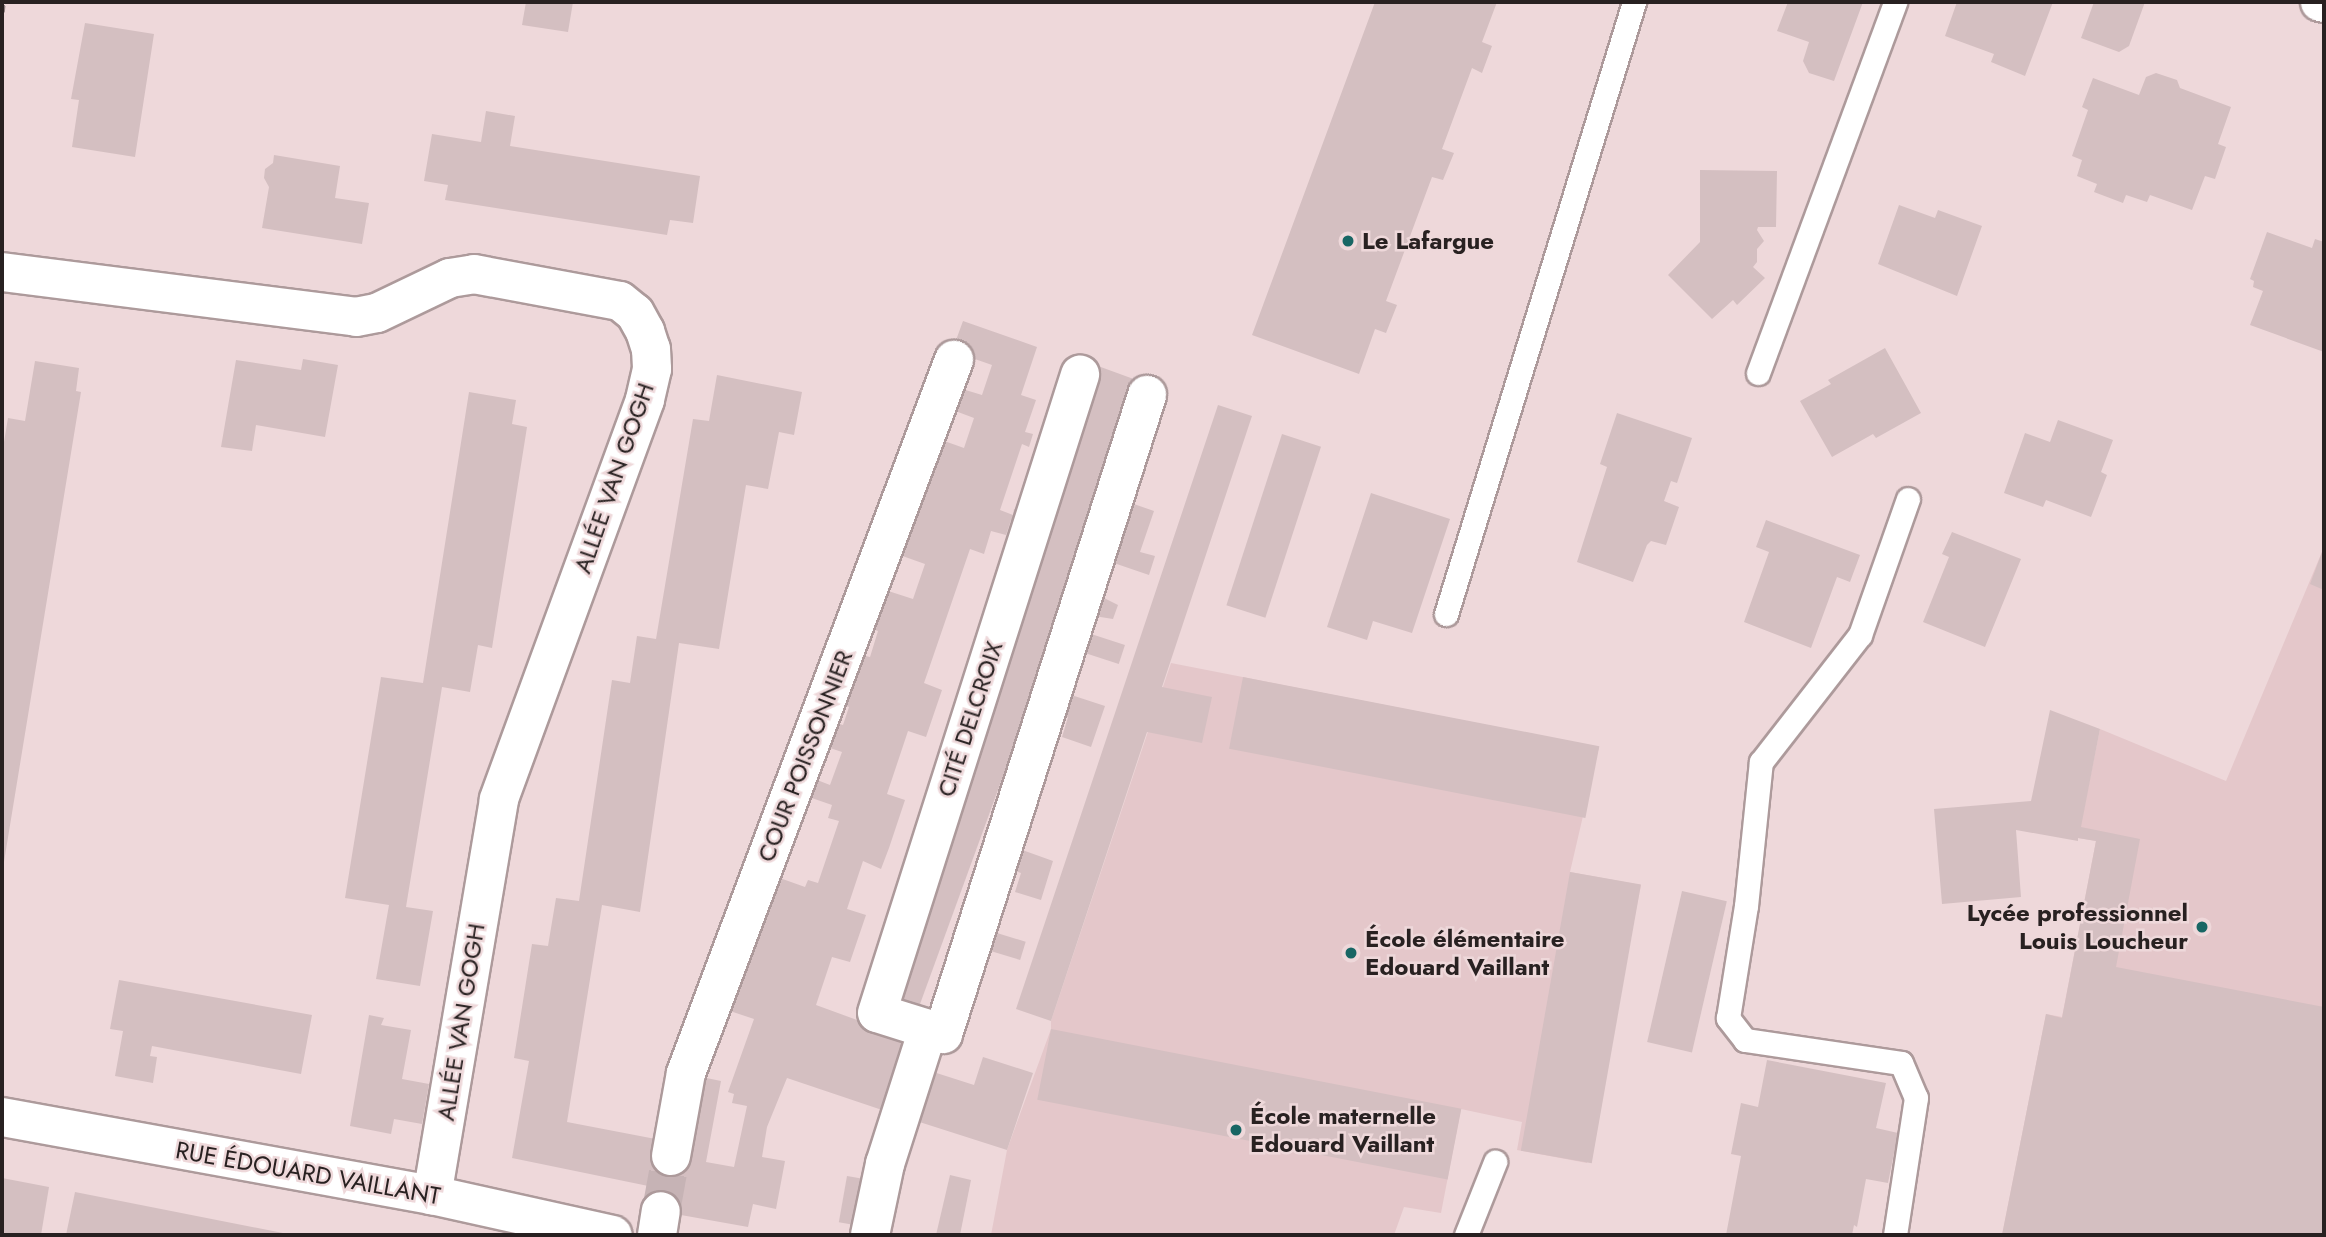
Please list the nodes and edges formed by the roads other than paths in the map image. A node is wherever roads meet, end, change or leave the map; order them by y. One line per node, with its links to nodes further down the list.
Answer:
1 (1634, 2): 9 (lane)
2 (1895, 2): 5 (lane)
3 (2, 272): 14 (street, ALLÉE VAN GOGH)
4 (954, 360): 12 (street, COUR POISSONNIER)
5 (1758, 373)
6 (1080, 375): 10 (street, CITÉ DELCROIX)
7 (1147, 395): 10 (street)
8 (1908, 499): 19 (lane)
9 (1446, 614)
10 (928, 1029): 17 (street)
11 (2, 1117): 14 (street, RUE ÉDOUARD VAILLANT)
12 (671, 1156)
13 (1495, 1162): 18 (lane)
14 (432, 1195): 15 (street, RUE ÉDOUARD VAILLANT)
15 (570, 1230): 16 (street, RUE ÉDOUARD VAILLANT)
16 (613, 1235)
17 (870, 1235)
18 (1466, 1235)
19 (1895, 1235)

